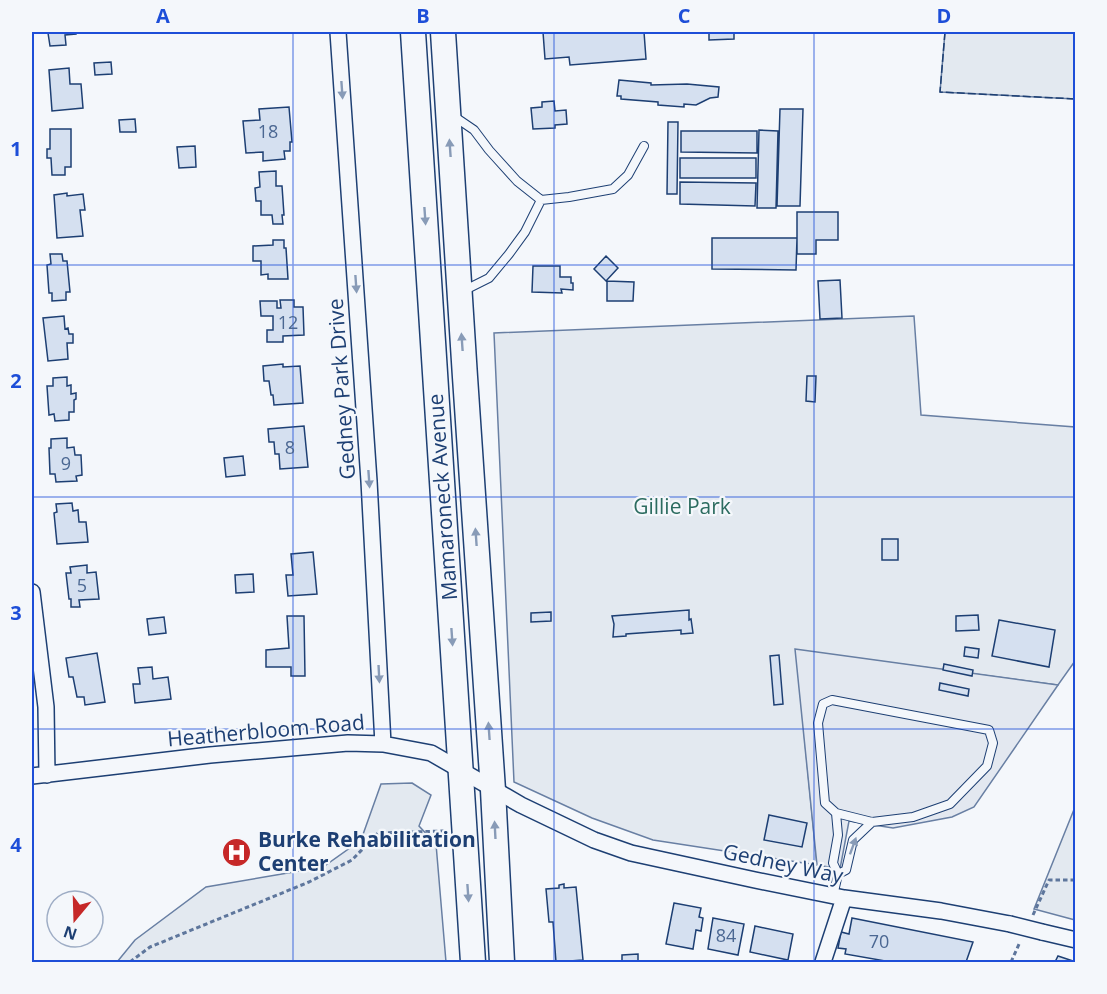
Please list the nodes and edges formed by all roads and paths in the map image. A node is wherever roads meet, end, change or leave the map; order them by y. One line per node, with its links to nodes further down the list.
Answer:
1 (338, 32): 9 (street, Gedney Park Drive, one-way to 9)
2 (413, 32): 10 (main road, Mamaroneck Avenue, one-way to 10)
3 (443, 32): 4 (main road, Mamaroneck Avenue)
4 (448, 113): 6 (lane); 7 (main road, Mamaroneck Avenue, one-way to 4)
5 (644, 146): 6 (lane)
6 (541, 200): 7 (lane)
7 (459, 293): 12 (main road, Mamaroneck Avenue, one-way to 7)
8 (32, 592): 11 (street)
9 (383, 744): 10 (street, Heatherbloom Road); 11 (street, Heatherbloom Road)
10 (461, 771): 12 (street, Heatherbloom Road); 15 (main road, Mamaroneck Avenue)
11 (39, 775)
12 (493, 790): 18 (street, Gedney Way); 24 (main road, Mamaroneck Avenue, one-way to 12)
13 (836, 813): 14 (lane); 14 (lane); 16 (lane)
14 (872, 822): 16 (lane, one-way to 14)
15 (464, 830): 22 (path); 23 (main road, Mamaroneck Avenue, one-way to 23)
16 (838, 874): 18 (lane)
17 (1076, 880): 19 (path)
18 (838, 897): 20 (street, Gedney Way, bridge); 25 (street)
19 (1030, 921)
20 (1076, 940)
21 (1020, 942): 26 (path)
22 (130, 963)
23 (473, 963)
24 (502, 963)
25 (823, 963)
26 (1011, 963)

